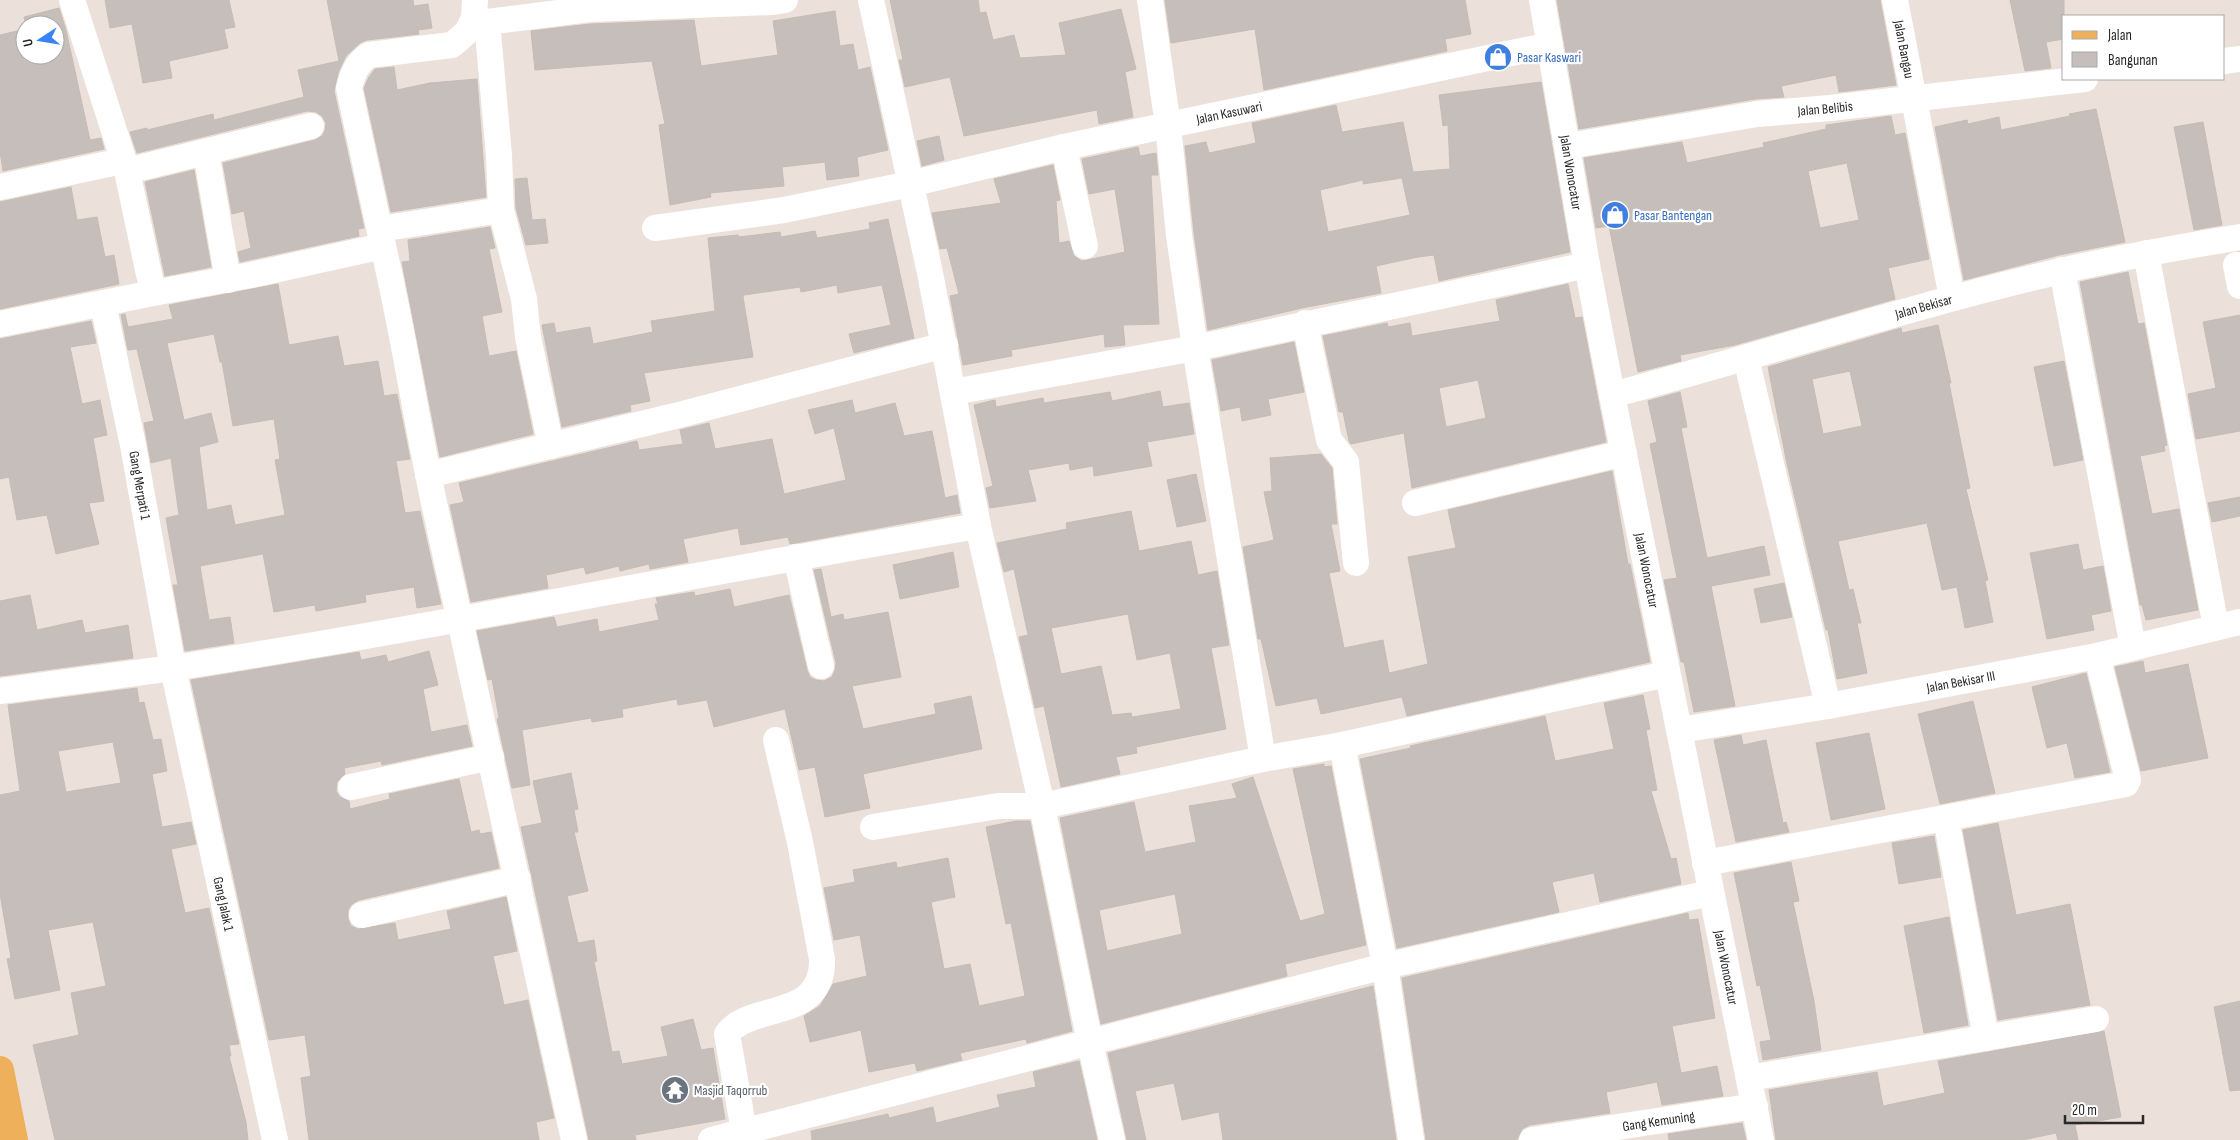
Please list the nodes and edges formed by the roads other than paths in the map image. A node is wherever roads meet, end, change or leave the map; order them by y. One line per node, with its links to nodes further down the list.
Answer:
1 (72, 0): 18 (street)
2 (785, 0): 7 (street)
3 (871, 0): 19 (street)
4 (1150, 0): 14 (street)
5 (1542, 0): 8 (street, Jalan Wonocatur)
6 (1895, 0): 12 (street, Jalan Bangau)
7 (479, 13): 21 (street); 23 (street)
8 (1550, 45): 14 (street, Jalan Kasuwari); 15 (street, Jalan Wonocatur)
9 (2240, 59): 10 (street)
10 (2225, 61)
11 (2076, 80): 12 (street, Jalan Belibis)
12 (1915, 98): 15 (street, Jalan Belibis); 31 (street, Jalan Bangau)
13 (311, 126): 17 (street)
14 (1168, 126): 16 (street, Jalan Kasuwari); 36 (street)
15 (1568, 146): 27 (street, Jalan Wonocatur)
16 (1064, 147): 19 (street, Jalan Kasuwari); 25 (street)
17 (206, 152): 18 (street); 29 (street)
18 (124, 166): 20 (street); 30 (street)
19 (910, 184): 22 (street, Jalan Kasuwari); 35 (street)
20 (0, 186)
21 (501, 210): 23 (street); 40 (street)
22 (655, 228)
23 (382, 237): 29 (street); 42 (street)
24 (2240, 237): 26 (street, Jalan Bekisar)
25 (1085, 246)
26 (2146, 253): 28 (street, Jalan Bekisar); 48 (street)
27 (1587, 265): 33 (street); 39 (street, Jalan Wonocatur)
28 (2062, 270): 31 (street, Jalan Bekisar); 49 (street)
29 (228, 280): 30 (street)
30 (153, 293): 32 (street)
31 (1952, 298): 37 (street, Jalan Bekisar)
32 (103, 304): 34 (street); 52 (street, Gang Merpati 1)
33 (1305, 323): 36 (street); 46 (street)
34 (0, 324)
35 (944, 346): 38 (street); 40 (street)
36 (1195, 348): 38 (street); 60 (street)
37 (1746, 358): 39 (street, Jalan Bekisar); 55 (street)
38 (953, 392): 44 (street)
39 (1612, 395): 41 (street, Jalan Wonocatur)
40 (551, 446): 42 (street)
41 (1624, 453): 43 (street); 53 (street, Jalan Wonocatur)
42 (428, 475): 47 (street)
43 (1415, 503)
44 (978, 526): 45 (street); 62 (street)
45 (796, 557): 47 (street); 51 (street)
46 (1356, 563)
47 (459, 619): 52 (street); 59 (street)
48 (2228, 624): 49 (street, Jalan Bekisar III)
49 (2133, 647): 50 (street, Jalan Bekisar III)
50 (2097, 656): 55 (street, Jalan Bekisar III); 63 (street)
51 (821, 666)
52 (173, 668): 54 (street); 78 (street, Gang Jalak 1)
53 (1668, 674): 56 (street, Jalan Wonocatur); 58 (street)
54 (0, 692)
55 (1828, 706): 56 (street, Jalan Bekisar III)
56 (1680, 730): 65 (street, Jalan Wonocatur)
57 (776, 740): 76 (street)
58 (1342, 745): 60 (street); 69 (street)
59 (491, 757): 61 (street); 66 (street)
60 (1262, 758): 62 (street)
61 (351, 787)
62 (1042, 806): 64 (street); 72 (street)
63 (1946, 818): 65 (street); 71 (street)
64 (874, 827)
65 (1705, 863): 67 (street, Jalan Wonocatur)
66 (518, 879): 68 (street); 79 (street)
67 (1710, 893): 69 (street); 74 (street, Jalan Wonocatur)
68 (362, 916)
69 (1385, 966): 72 (street); 82 (street)
70 (2096, 1019): 71 (street)
71 (1986, 1038): 74 (street)
72 (1090, 1043): 76 (street); 81 (street)
73 (0, 1070): 77 (main road)
74 (1750, 1078): 75 (street, Jalan Wonocatur)
75 (1755, 1106): 83 (street, Gang Kemuning); 84 (street, Jalan Wonocatur)
76 (744, 1132): 80 (street)
77 (14, 1140)
78 (275, 1140)
79 (574, 1140)
80 (711, 1140)
81 (1112, 1140)
82 (1411, 1140)
83 (1532, 1140)
84 (1762, 1140)

